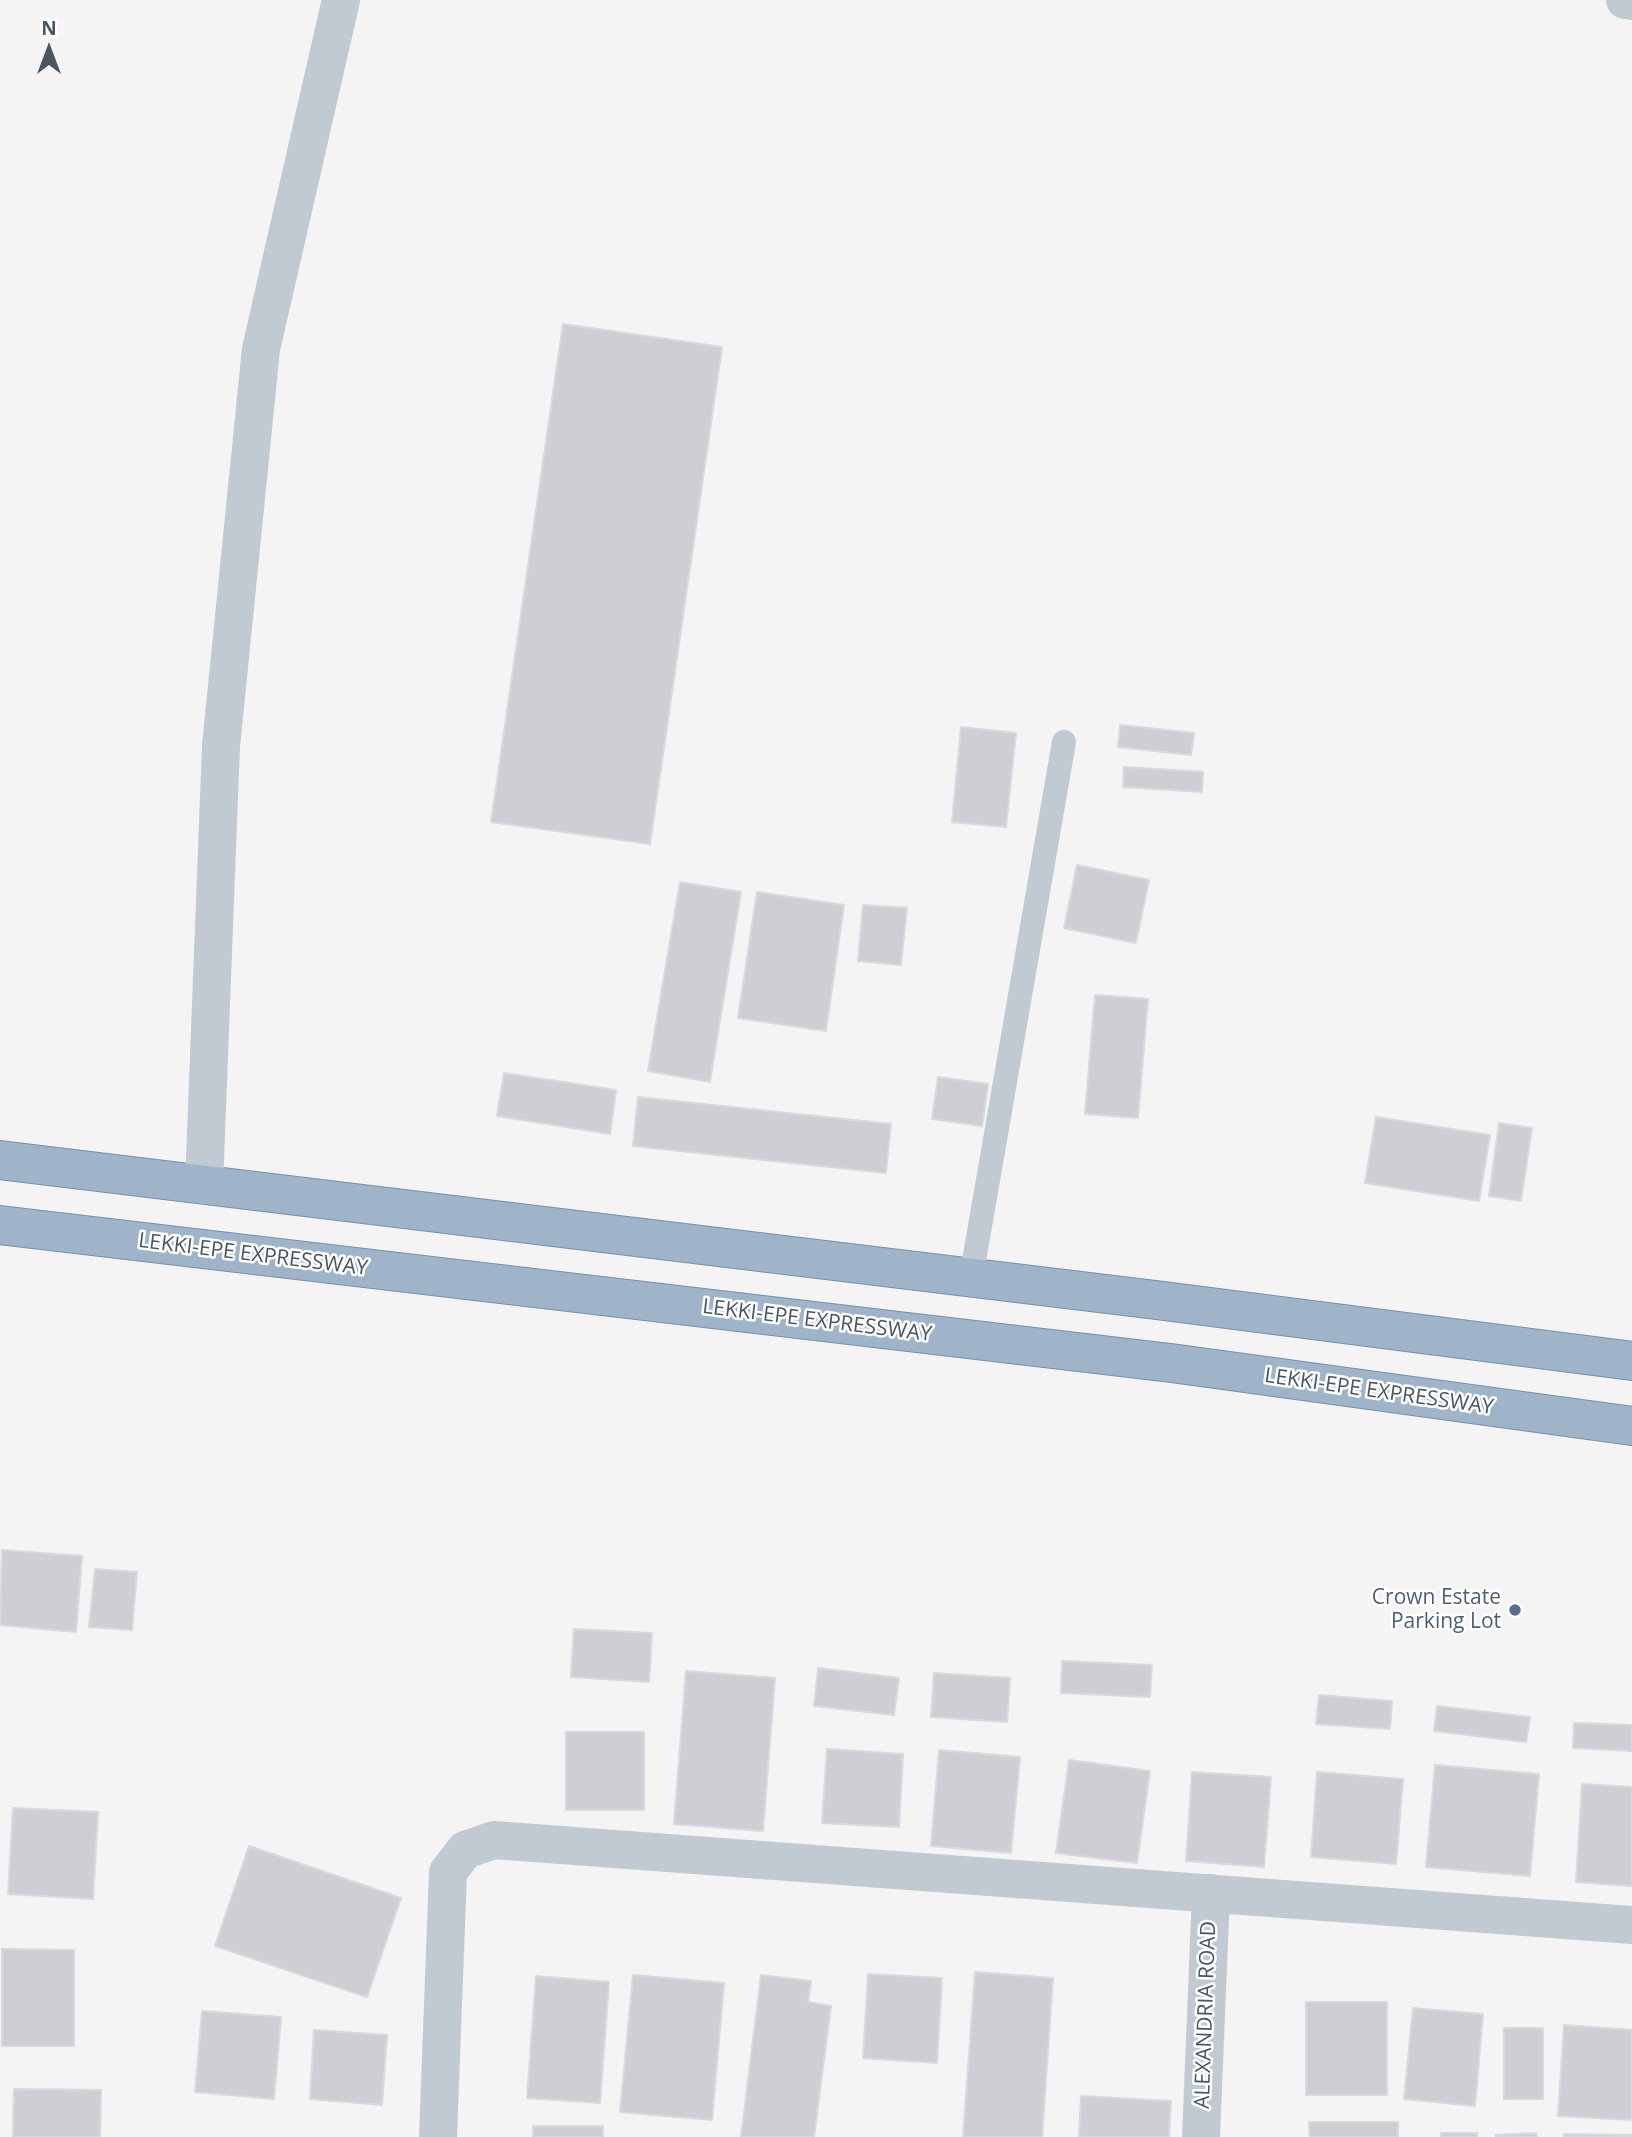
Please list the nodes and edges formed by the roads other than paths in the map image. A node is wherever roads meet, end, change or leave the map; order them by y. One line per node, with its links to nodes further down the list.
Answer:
1 (341, 0): 6 (street)
2 (1625, 0): 3 (street)
3 (1632, 1)
4 (1065, 742): 8 (lane)
5 (0, 1160): 6 (highway)
6 (204, 1185): 8 (highway)
7 (0, 1225): 10 (highway, LEKKI-EPE EXPRESSWAY)
8 (971, 1278): 9 (highway)
9 (1632, 1361)
10 (1632, 1426)
11 (1211, 1893): 12 (street); 13 (street); 14 (street, ALEXANDRIA ROAD)
12 (1632, 1926)
13 (438, 2137)
14 (1201, 2137)

